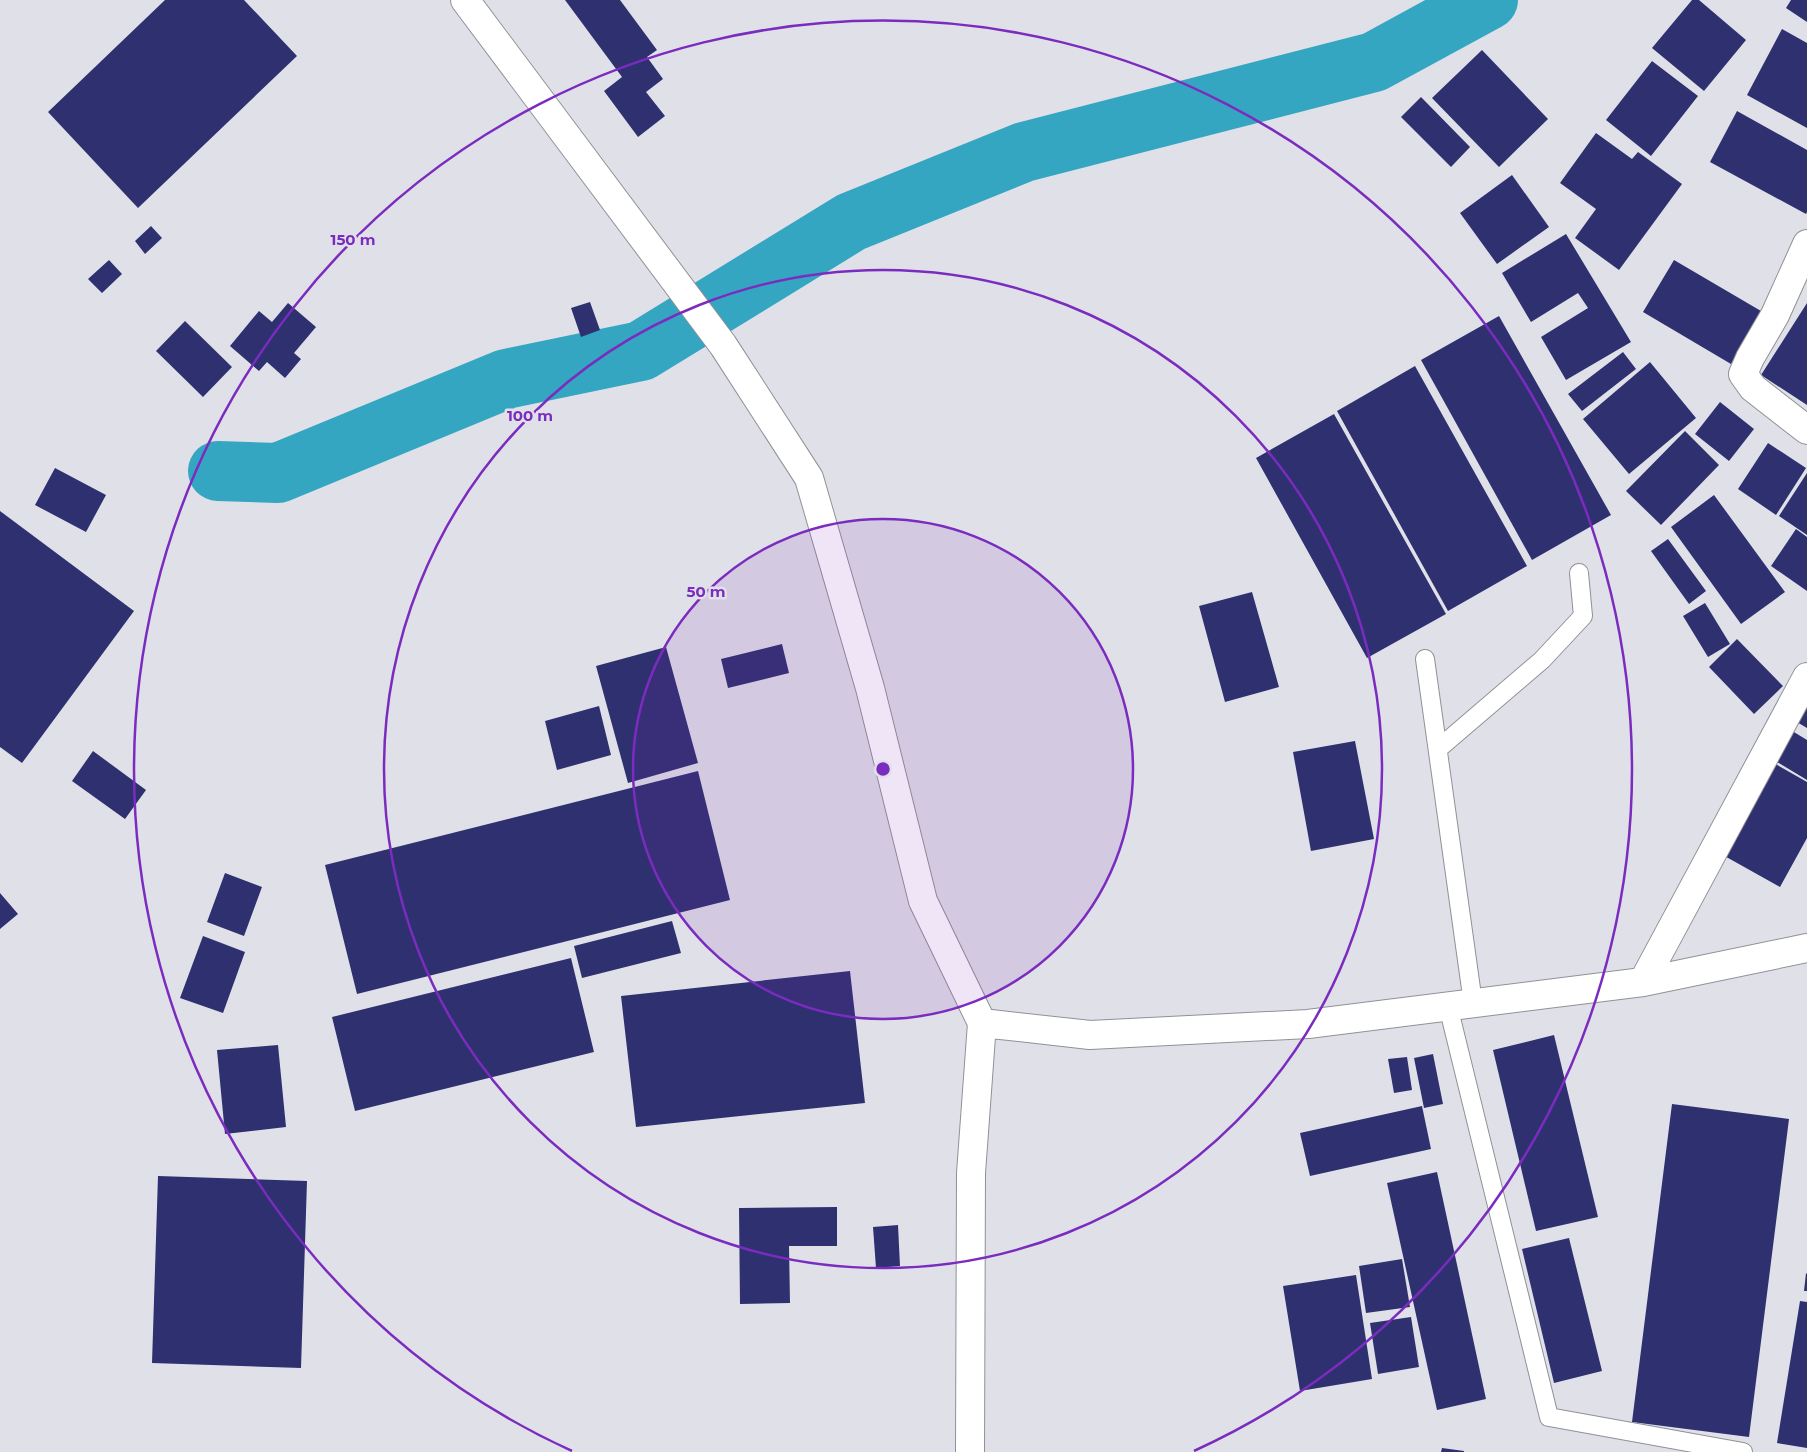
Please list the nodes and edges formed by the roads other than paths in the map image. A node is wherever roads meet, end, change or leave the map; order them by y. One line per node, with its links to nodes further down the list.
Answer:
1 (465, 0): 11 (street)
2 (1807, 244): 3 (street)
3 (1807, 430)
4 (1579, 573): 7 (lane)
5 (1425, 659): 7 (lane)
6 (1807, 677): 9 (street)
7 (1438, 749): 10 (lane)
8 (1807, 948): 9 (street)
9 (1643, 982): 10 (street)
10 (1460, 1004): 11 (street); 13 (lane)
11 (982, 1023): 12 (street)
12 (970, 1452)
13 (1743, 1452)

